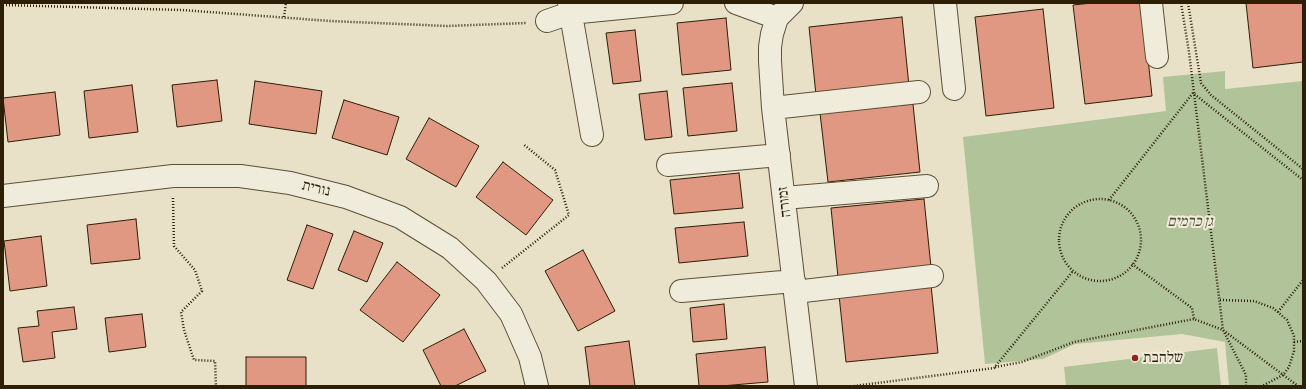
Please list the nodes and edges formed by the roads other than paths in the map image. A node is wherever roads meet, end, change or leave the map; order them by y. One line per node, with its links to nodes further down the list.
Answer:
1 (672, 3): 5 (street)
2 (736, 3): 6 (street)
3 (945, 3): 9 (street)
4 (1151, 3): 8 (street)
5 (569, 8): 7 (street); 12 (street)
6 (784, 11): 11 (street, זמורה)
7 (547, 21)
8 (1157, 56)
9 (954, 89)
10 (919, 92): 11 (street)
11 (773, 108): 13 (street, זמורה)
12 (592, 135)
13 (779, 155): 14 (street); 17 (street, זמורה)
14 (668, 166)
15 (927, 186): 17 (street)
16 (3, 196): 21 (street, נורית)
17 (784, 198): 19 (street, זמורה)
18 (932, 276): 19 (street)
19 (795, 286): 20 (street); 22 (street, זמורה)
20 (681, 291)
21 (537, 386)
22 (806, 386)

